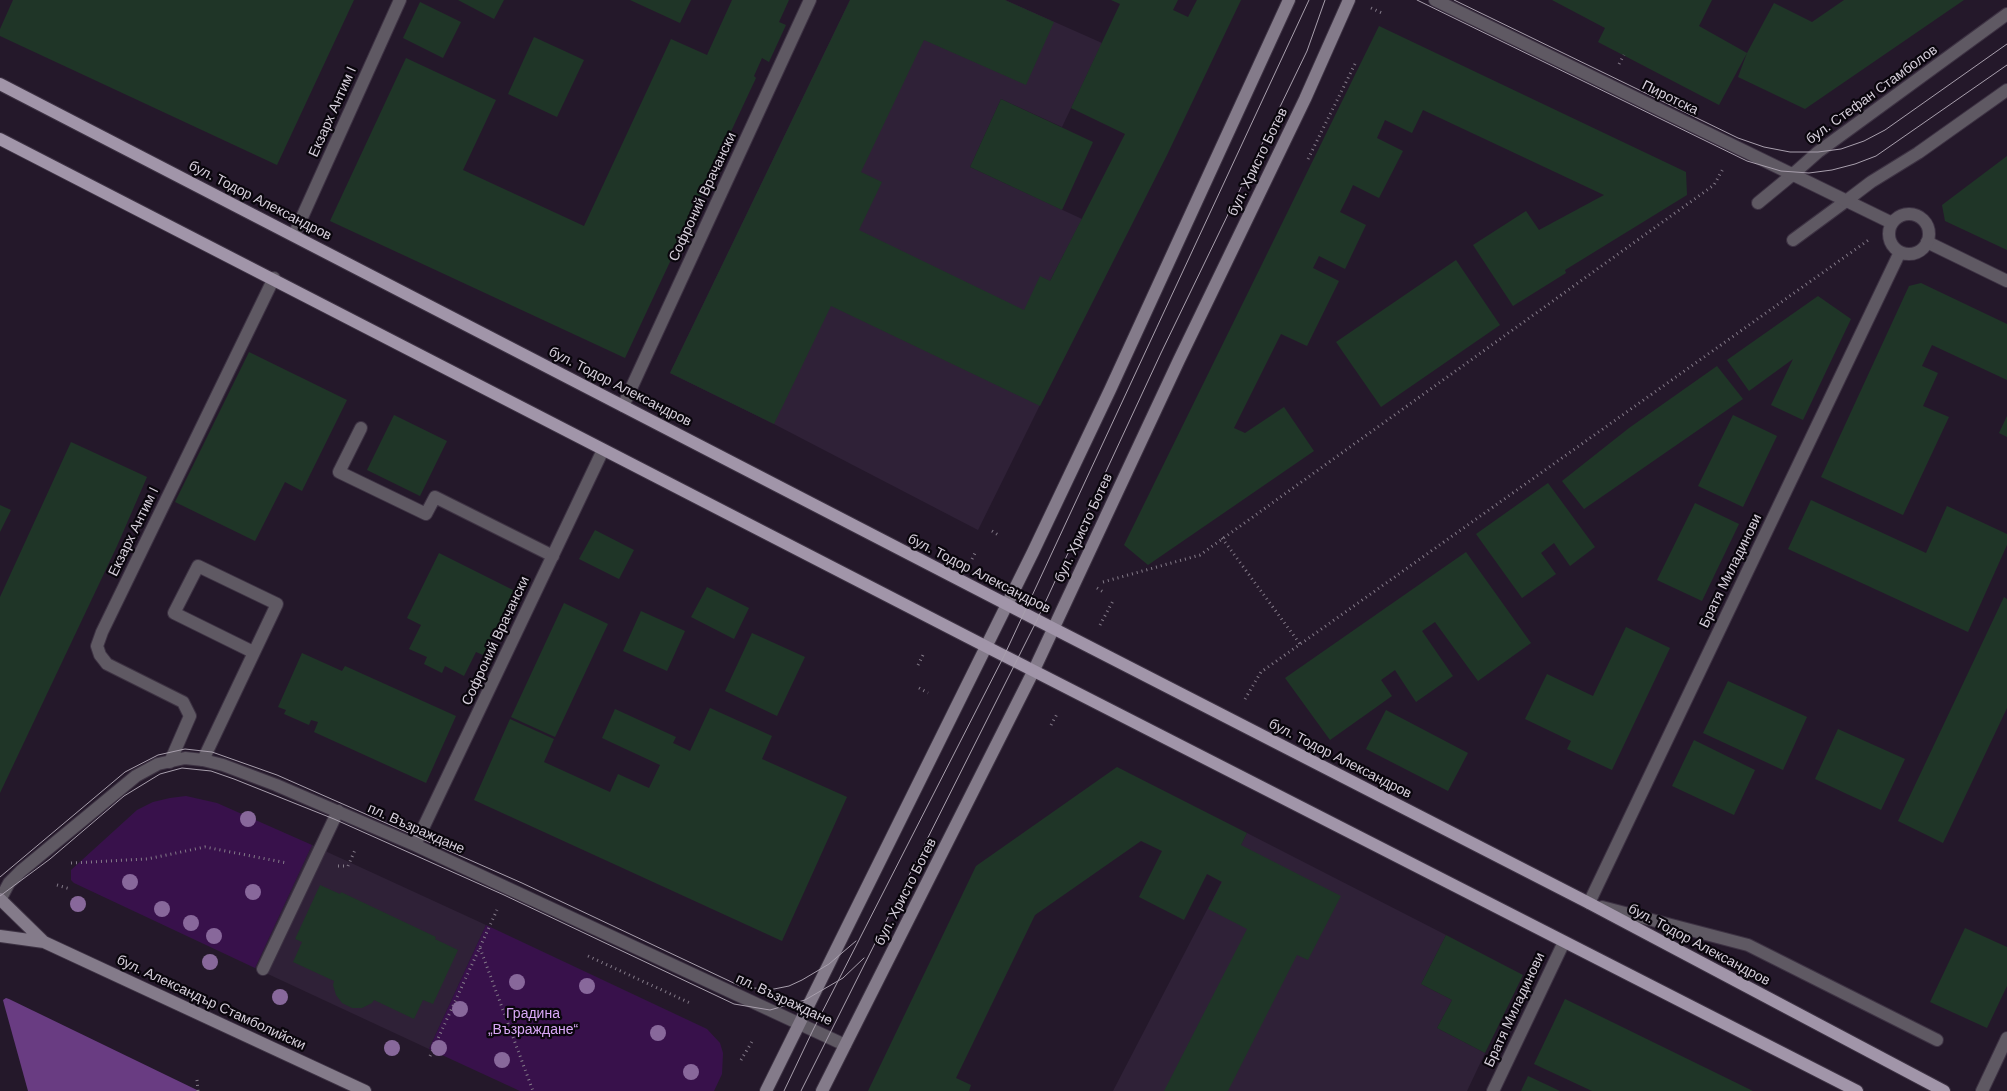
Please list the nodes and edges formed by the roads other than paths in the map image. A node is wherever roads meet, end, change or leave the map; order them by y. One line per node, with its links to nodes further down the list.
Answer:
1 (400, 0): 14 (street, Екзарх Антим I)
2 (810, 0): 20 (street, Софроний Врачански)
3 (1289, 0): 24 (main road)
4 (1349, 0): 25 (main road, бул. Христо Ботев)
5 (1435, 0): 10 (street, Пиротска)
6 (2007, 14): 10 (street, бул. Стефан Стамболов)
7 (0, 84): 14 (main road, бул. Тодор Александров)
8 (2007, 90): 11 (street)
9 (0, 139): 18 (main road)
10 (1792, 175): 11 (street, Пиротска); 12 (street, бул. Стефан Стамболов)
11 (1846, 201): 13 (street, Пиротска); 15 (street)
12 (1758, 203)
13 (1892, 223): 16 (street); 17 (street)
14 (294, 235): 20 (main road, бул. Тодор Александров)
15 (1793, 240)
16 (1927, 242): 17 (street); 19 (street)
17 (1900, 252): 34 (street, Братя Миладинови)
18 (274, 278): 22 (main road); 30 (street, Екзарх Антим I)
19 (2007, 281)
20 (623, 406): 24 (main road, бул. Тодор Александров)
21 (362, 428): 23 (street)
22 (603, 450): 23 (street, Софроний Врачански); 26 (main road)
23 (553, 556): 32 (street, Софроний Врачански)
24 (1008, 605): 25 (main road, бул. Тодор Александров); 26 (main road)
25 (1054, 629): 28 (main road, бул. Христо Ботев); 34 (main road, бул. Тодор Александров)
26 (986, 647): 28 (main road); 39 (main road)
27 (253, 652): 27 (street); 29 (street)
28 (1034, 670): 37 (main road); 42 (main road, бул. Христо Ботев)
29 (203, 760): 30 (street, пл. Възраждане); 31 (street, пл. Възраждане)
30 (170, 762): 33 (street, пл. Възраждане)
31 (338, 811): 32 (street, пл. Възраждане); 38 (street)
32 (415, 845): 39 (street, пл. Възраждане)
33 (0, 899): 36 (main road, бул. Александър Стамболийски)
34 (1589, 903): 41 (street); 48 (main road, бул. Тодор Александров)
35 (0, 936): 36 (main road, бул. Александър Стамболийски)
36 (44, 942): 43 (main road, бул. Александър Стамболийски)
37 (1564, 942): 46 (street, Братя Миладинови); 47 (main road)
38 (263, 970)
39 (800, 1024): 42 (street, пл. Възраждане); 44 (main road)
40 (2007, 1038): 49 (street)
41 (1937, 1040)
42 (845, 1045): 45 (main road, бул. Христо Ботев)
43 (365, 1091)
44 (766, 1091)
45 (822, 1091)
46 (1493, 1091)
47 (1857, 1091)
48 (1944, 1091)
49 (1982, 1091)

